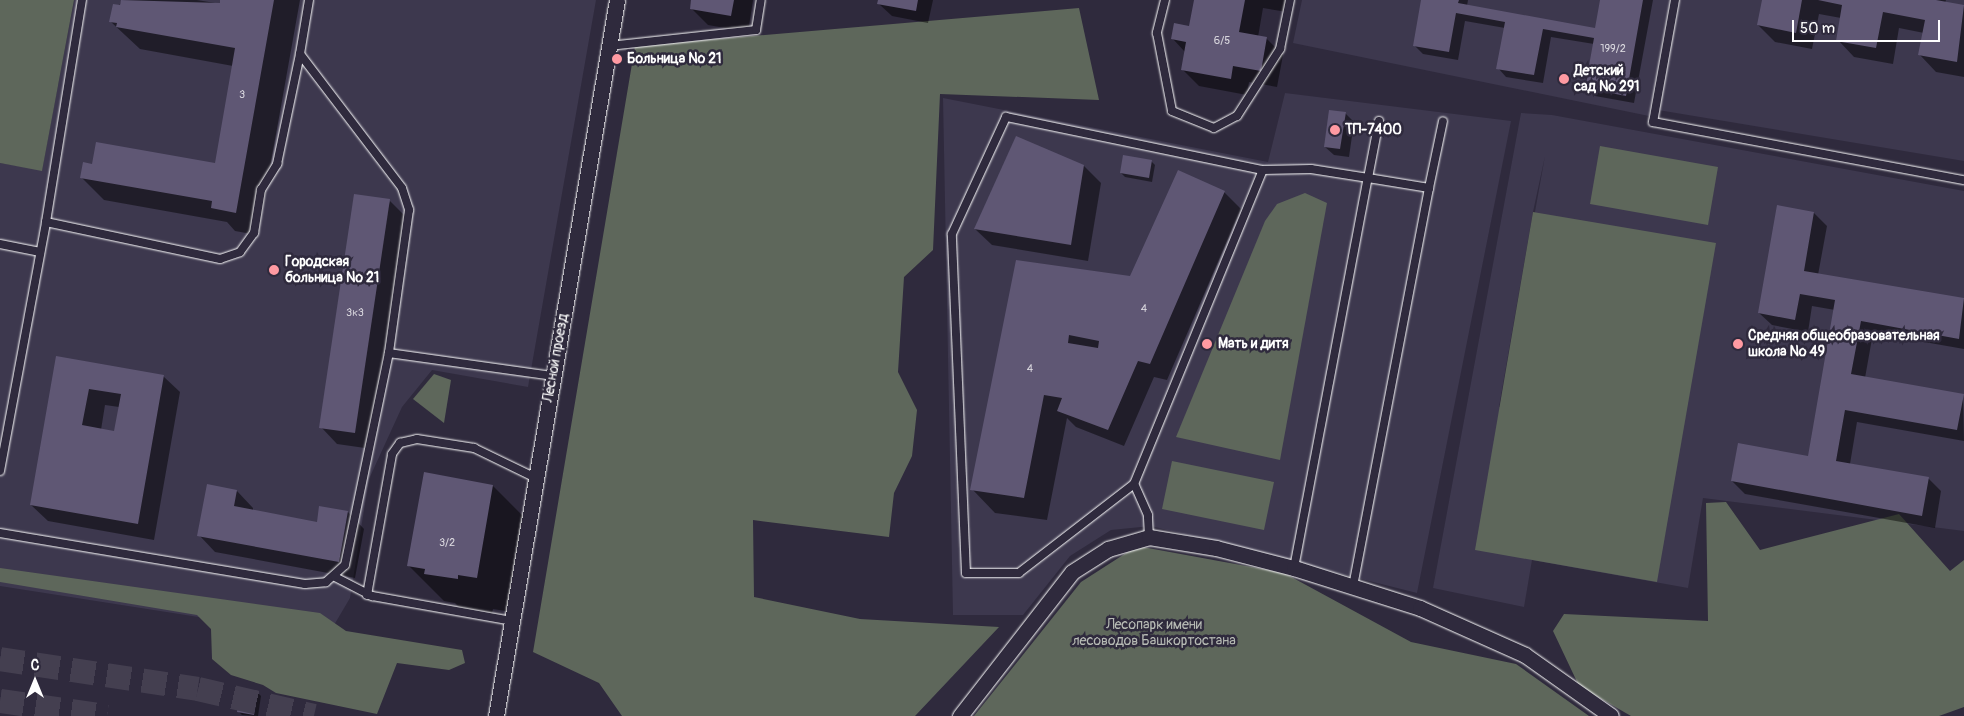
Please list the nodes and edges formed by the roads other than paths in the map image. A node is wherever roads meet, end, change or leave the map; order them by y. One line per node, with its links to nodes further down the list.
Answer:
1 (82, 0): 16 (lane)
2 (308, 0): 9 (lane)
3 (617, 0): 8 (street, Лесной проезд)
4 (761, 0): 8 (lane)
5 (1164, 0): 6 (lane)
6 (1290, 0)
7 (1675, 0): 14 (lane)
8 (609, 46): 20 (street, Лесной проезд)
9 (300, 54): 16 (lane); 19 (lane)
10 (1379, 121): 13 (lane)
11 (1443, 121): 15 (lane)
12 (1263, 170): 13 (lane); 23 (lane); 23 (lane)
13 (1368, 178): 15 (lane); 26 (lane)
14 (1964, 180)
15 (1429, 188): 28 (lane)
16 (46, 222): 18 (lane)
17 (0, 244): 18 (lane)
18 (40, 252): 21 (lane)
19 (389, 353): 20 (lane); 27 (lane)
20 (553, 376): 22 (street, Лесной проезд)
21 (0, 471)
22 (536, 478): 29 (lane); 30 (street, Лесной проезд)
23 (1134, 484): 25 (lane)
24 (0, 533): 27 (lane)
25 (1149, 537): 26 (street); 32 (street)
26 (1294, 568): 28 (street)
27 (335, 577): 29 (lane)
28 (1353, 587): 33 (street)
29 (367, 595): 30 (lane)
30 (512, 621): 31 (street, Лесной проезд)
31 (496, 716)
32 (960, 716)
33 (1611, 716)

